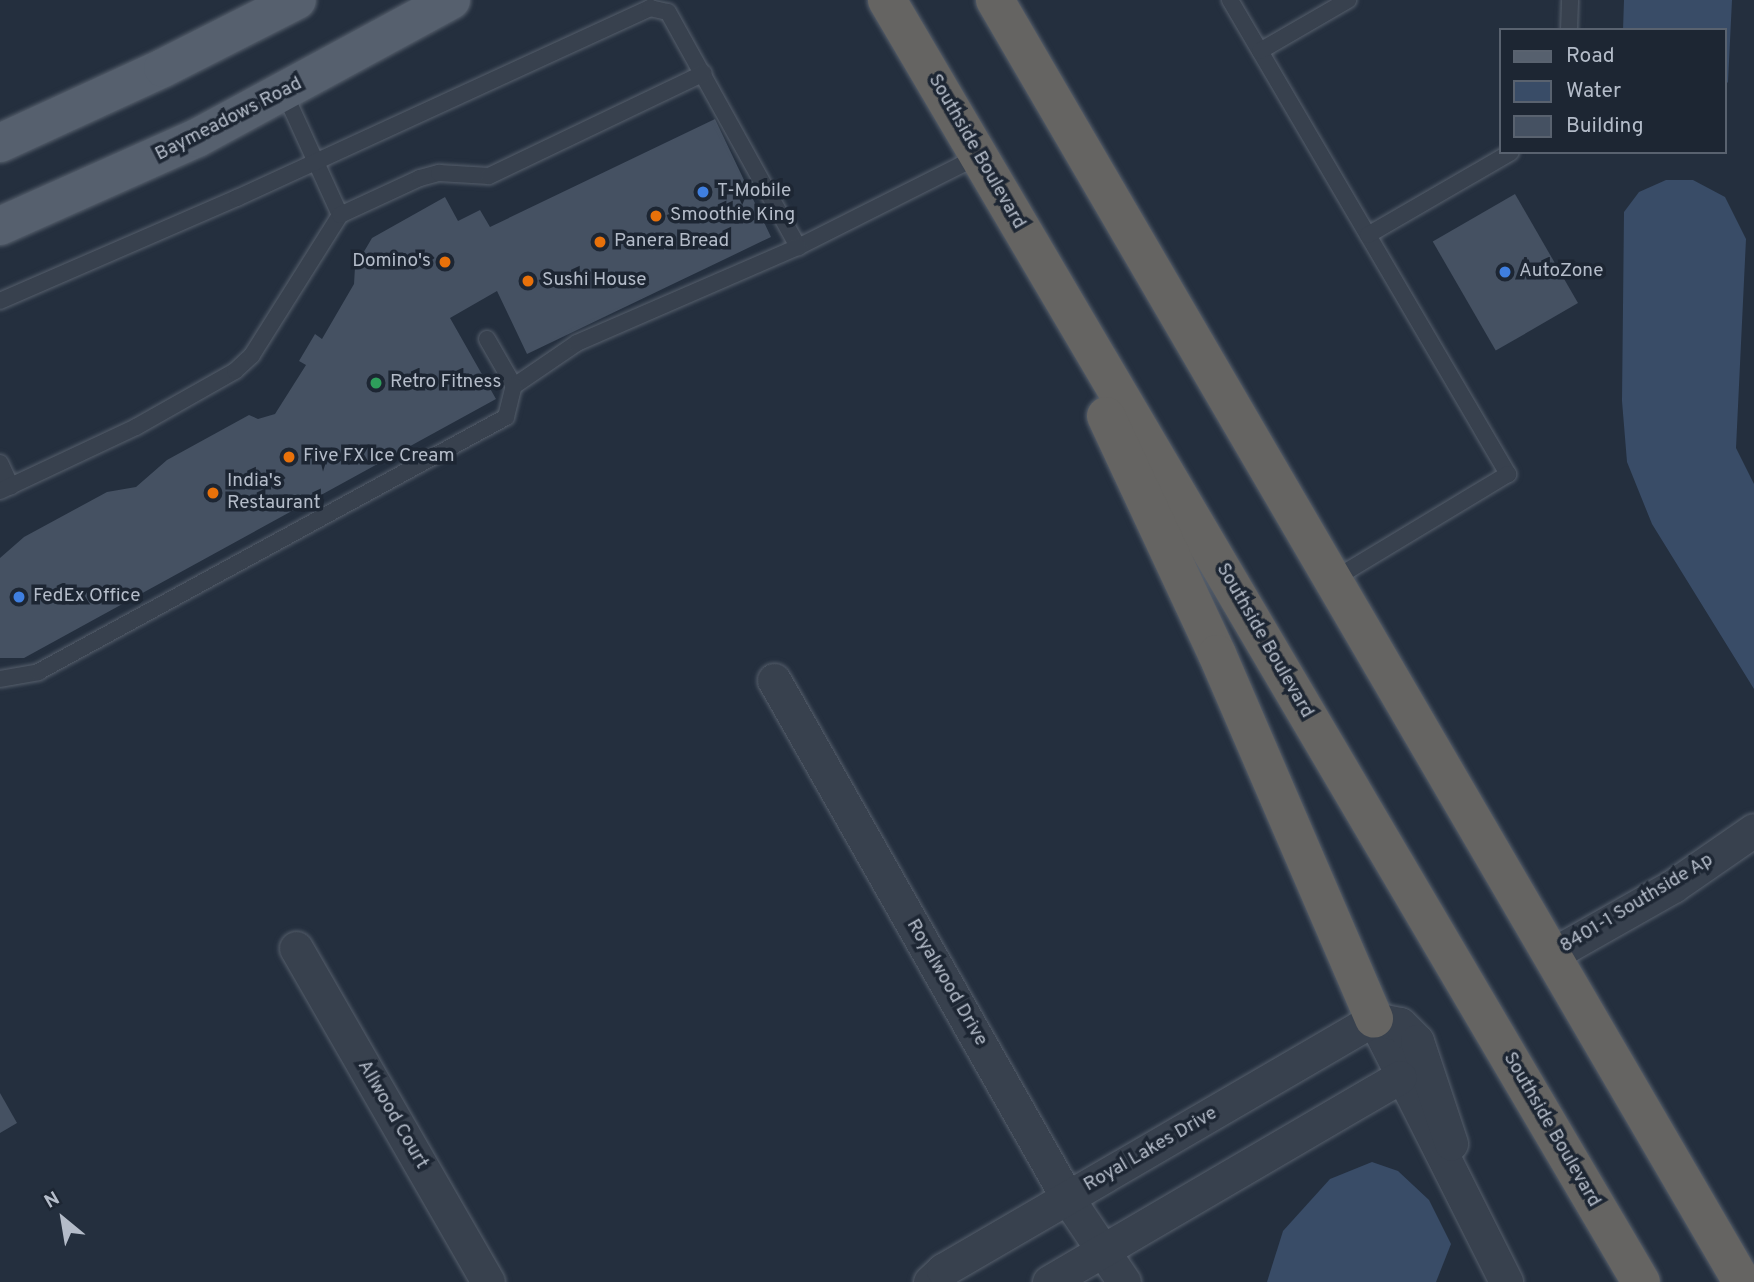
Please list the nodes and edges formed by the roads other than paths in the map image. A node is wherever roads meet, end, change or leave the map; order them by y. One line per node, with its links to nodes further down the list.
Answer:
1 (297, 0): 12 (main road)
2 (451, 0): 11 (main road, Baymeadows Road)
3 (995, 0): 26 (highway)
4 (1230, 0): 9 (lane)
5 (1348, 0): 9 (lane)
6 (1570, 0): 8 (lane)
7 (887, 2): 14 (highway, Southside Boulevard)
8 (1569, 28)
9 (1260, 51): 19 (lane)
10 (704, 73): 15 (lane); 17 (lane); 20 (lane)
11 (284, 92): 15 (lane); 18 (main road, Baymeadows Road)
12 (0, 143)
13 (1508, 154): 19 (lane)
14 (979, 156): 16 (highway, Southside Boulevard); 20 (lane)
15 (316, 162): 17 (lane); 21 (lane)
16 (1013, 214): 32 (highway); 42 (highway, Southside Boulevard)
17 (340, 215): 25 (lane)
18 (0, 226)
19 (1368, 235): 26 (lane)
20 (798, 247): 23 (lane)
21 (0, 301)
22 (487, 339): 23 (lane)
23 (514, 386): 27 (lane)
24 (0, 463): 25 (lane)
25 (6, 489)
26 (1334, 579): 31 (highway)
27 (0, 679)
28 (774, 680): 34 (street, Royalwood Drive)
29 (1754, 830): 31 (street, 8401-1 Southside Ap)
30 (296, 947): 37 (street, Allwood Court)
31 (1553, 954): 43 (highway)
32 (1374, 1019): 33 (street); 34 (street, Royal Lakes Drive); 35 (street)
33 (1400, 1077): 35 (street); 36 (street)
34 (1068, 1199): 36 (street, Royalwood Drive); 38 (street, Royal Lakes Drive)
35 (1470, 1209): 41 (street)
36 (1103, 1251): 39 (street); 40 (street, Royalwood Drive)
37 (488, 1282)
38 (930, 1282)
39 (1049, 1282)
40 (1124, 1282)
41 (1506, 1282)
42 (1641, 1282)
43 (1742, 1282)

